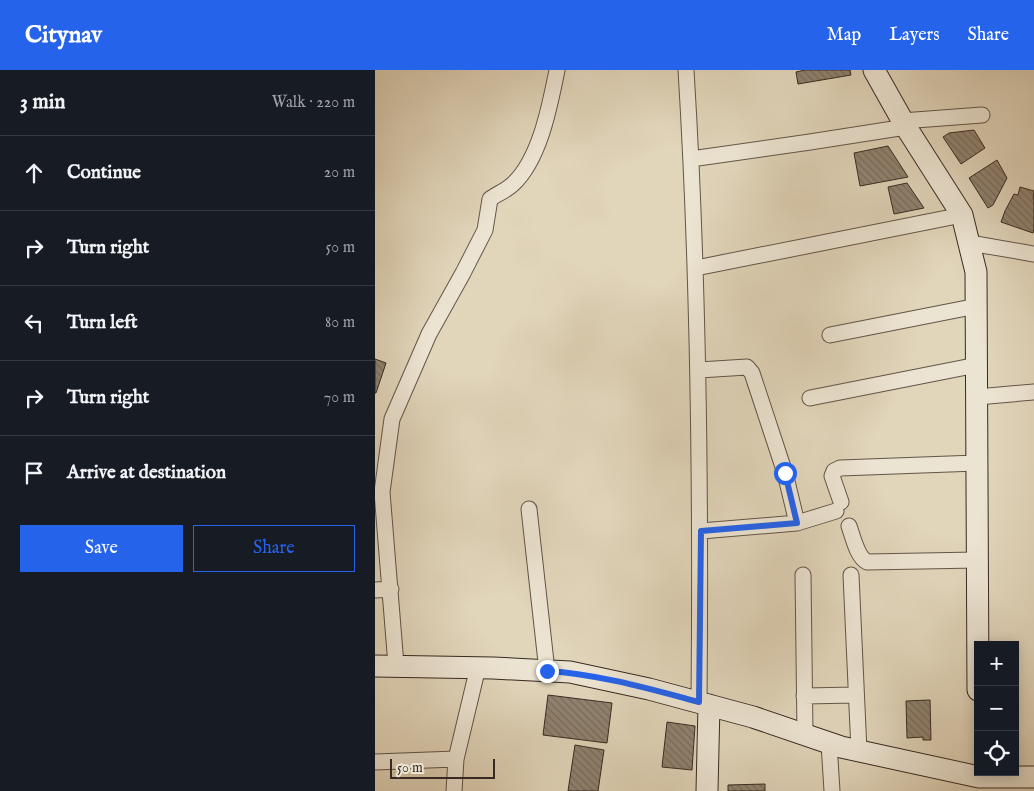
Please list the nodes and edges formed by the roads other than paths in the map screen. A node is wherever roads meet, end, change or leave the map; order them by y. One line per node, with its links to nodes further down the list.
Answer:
1 (557, 70): 19 (street)
2 (686, 70): 6 (street)
3 (874, 70): 5 (street)
4 (982, 115): 5 (street)
5 (904, 124): 6 (street); 7 (street)
6 (691, 159): 10 (street)
7 (963, 215): 8 (street); 10 (street)
8 (969, 243): 9 (street); 11 (street)
9 (1034, 254)
10 (696, 268): 14 (street)
11 (977, 306): 12 (street); 13 (street)
12 (829, 335)
13 (977, 365): 16 (street); 17 (street)
14 (699, 370): 21 (street); 23 (street)
15 (1034, 392): 16 (street)
16 (977, 397): 18 (street)
17 (810, 398)
18 (977, 462): 21 (street); 24 (street)
19 (378, 492): 27 (street)
20 (529, 509): 32 (street)
21 (797, 523): 23 (street)
22 (849, 526): 24 (street)
23 (701, 531): 36 (street)
24 (977, 560): 33 (street)
25 (851, 575): 34 (street)
26 (803, 576): 35 (street)
27 (391, 589): 28 (street); 30 (street)
28 (375, 590)
29 (375, 666): 30 (street)
30 (397, 666): 31 (street)
31 (478, 667): 32 (street); 40 (street)
32 (547, 671): 36 (street)
33 (978, 686)
34 (856, 695): 35 (street); 39 (street)
35 (804, 696): 37 (street)
36 (704, 704): 37 (street); 45 (street)
37 (805, 735): 38 (street)
38 (829, 743): 39 (street); 46 (street)
39 (859, 751): 43 (street)
40 (456, 759): 41 (street); 44 (street)
41 (375, 762)
42 (1034, 777): 43 (street)
43 (979, 780)
44 (454, 791)
45 (707, 791)
46 (832, 791)

